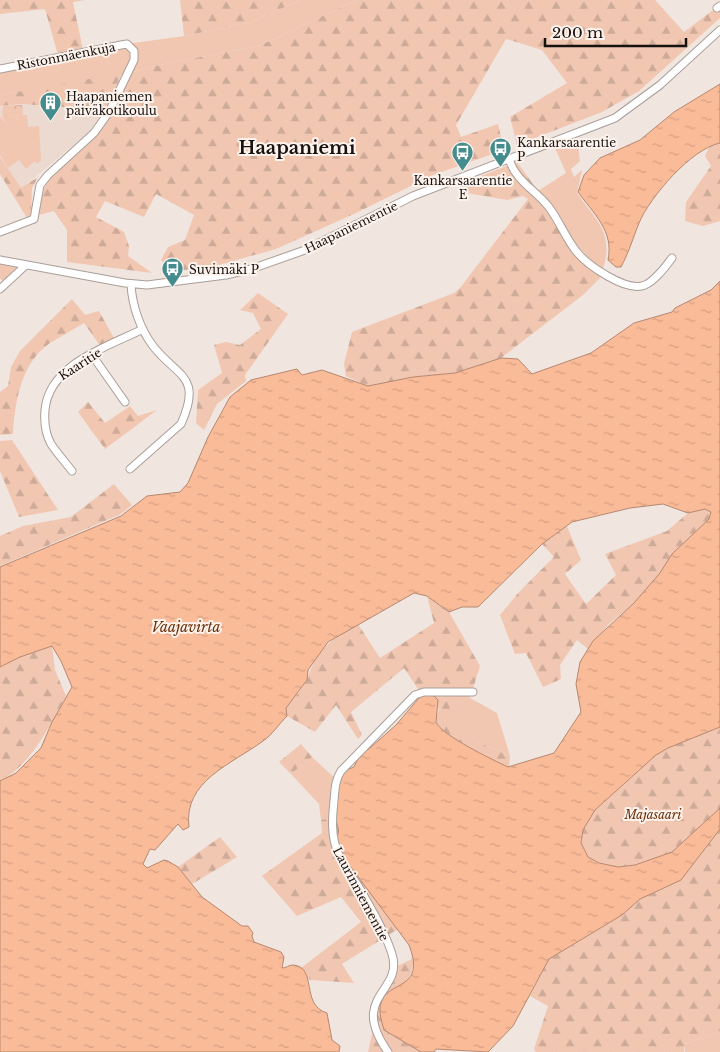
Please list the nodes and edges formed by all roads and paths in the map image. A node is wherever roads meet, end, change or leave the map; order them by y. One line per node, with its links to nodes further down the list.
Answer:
1 (720, 30): 3 (street, Haapaniementie)
2 (0, 69): 4 (street, Ristonmäenkuja)
3 (509, 159): 5 (street); 8 (street, Haapaniementie)
4 (0, 232)
5 (672, 258)
6 (0, 260): 7 (street, Haapaniementie)
7 (26, 265): 8 (street, Haapaniementie); 9 (street)
8 (131, 284): 10 (street)
9 (0, 289)
10 (143, 329): 11 (street, Kaaritie); 13 (street)
11 (92, 355): 12 (street); 14 (street, Kaaritie)
12 (125, 402)
13 (130, 470)
14 (72, 471)
15 (473, 692): 16 (street, Laurinniementie)
16 (388, 1052)

